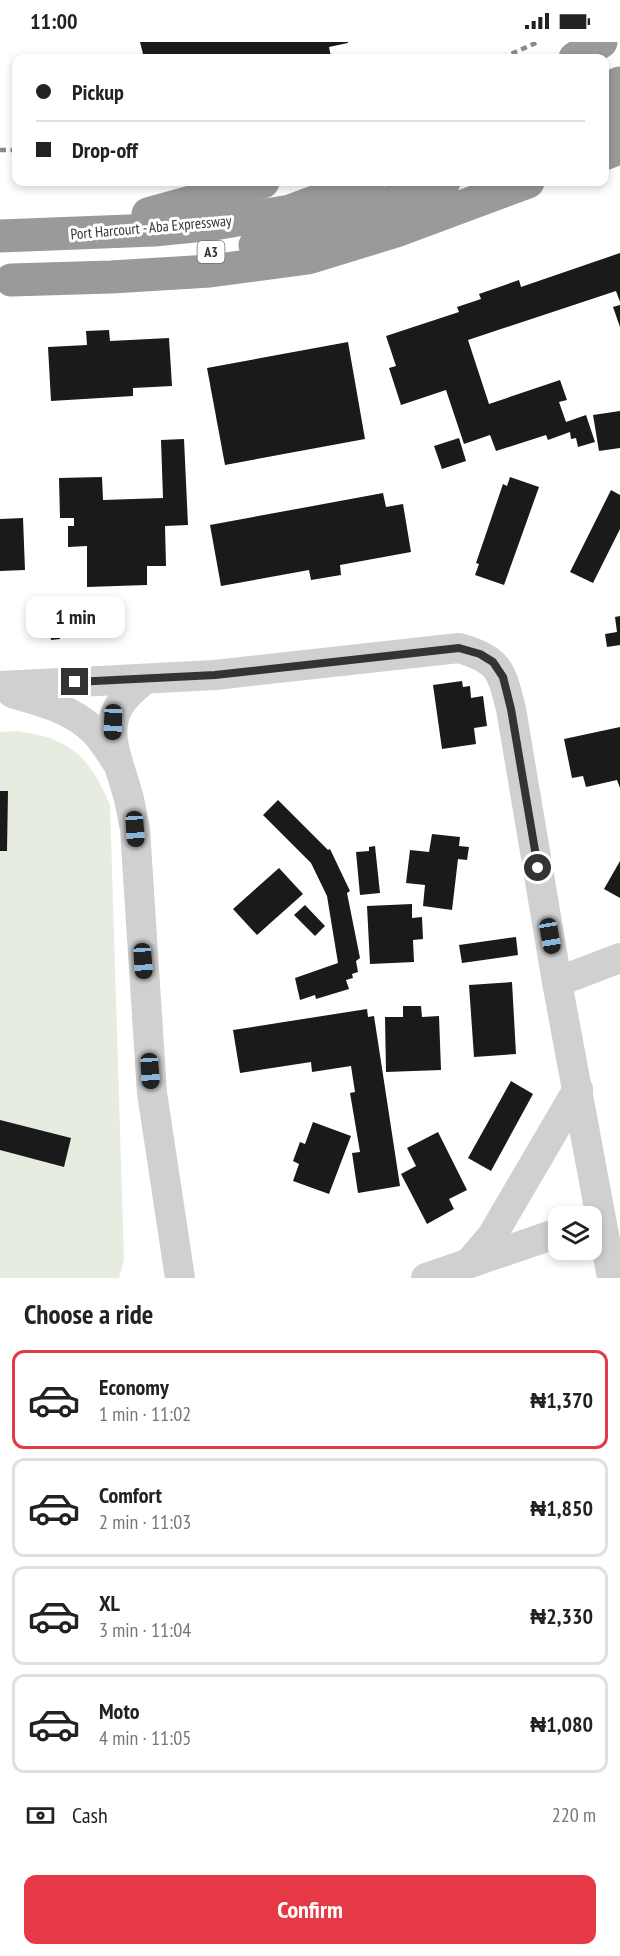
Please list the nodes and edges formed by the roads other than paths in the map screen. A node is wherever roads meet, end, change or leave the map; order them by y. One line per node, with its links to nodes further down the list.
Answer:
1 (601, 42): 2 (highway)
2 (582, 54)
3 (249, 186): 7 (highway)
4 (357, 186): 7 (highway, Port Harcourt - Aba Expressway / A3)
5 (433, 186): 9 (highway, Port Harcourt - Aba Expressway / A3)
6 (517, 186): 9 (highway)
7 (58, 235): 8 (highway, Port Harcourt - Aba Expressway / A3)
8 (0, 236)
9 (5, 280)
10 (145, 679): 11 (street); 12 (street); 14 (street)
11 (0, 688): 12 (street)
12 (118, 764): 19 (street)
13 (620, 958): 14 (street)
14 (557, 982): 15 (street)
15 (578, 1089): 16 (street); 18 (street)
16 (604, 1220): 21 (street)
17 (548, 1236): 18 (street)
18 (469, 1263): 20 (street)
19 (176, 1275)
20 (426, 1278)
21 (612, 1278)

